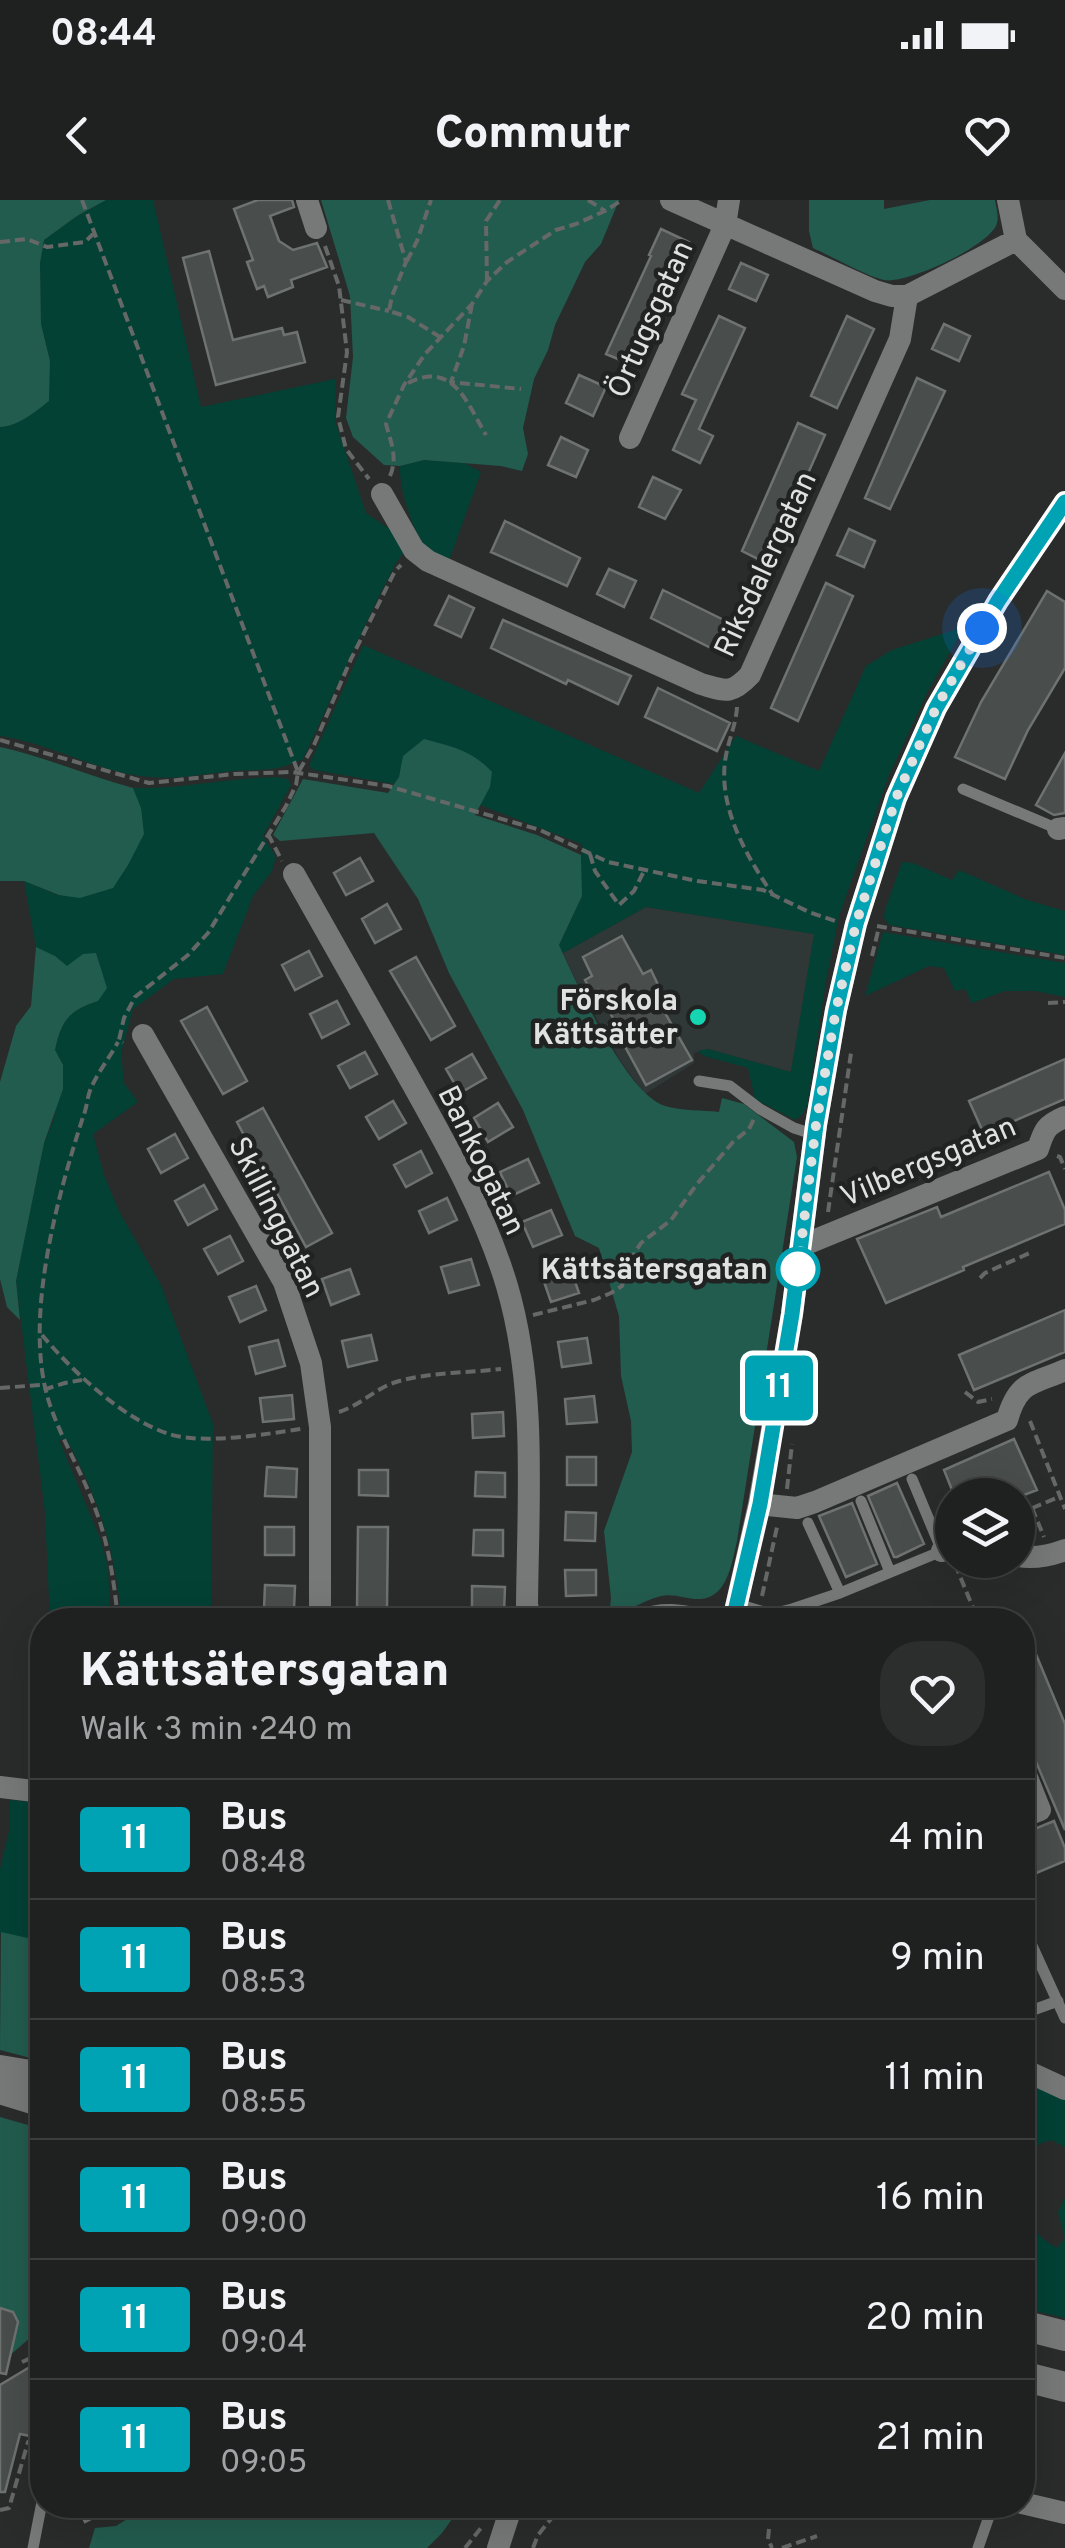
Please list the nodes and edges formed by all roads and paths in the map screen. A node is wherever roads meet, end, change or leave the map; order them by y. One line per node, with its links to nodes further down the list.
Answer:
1 (82, 200): 14 (path)
2 (308, 200): 13 (street)
3 (388, 200): 17 (path)
4 (430, 200): 17 (path)
5 (500, 200): 18 (path)
6 (588, 200): 11 (path)
7 (622, 200): 11 (path)
8 (671, 200): 12 (street, Örtugsgatan)
9 (729, 200): 12 (street, Örtugsgatan)
10 (1008, 200): 15 (street)
11 (606, 211): 18 (path)
12 (725, 225): 20 (street, Örtugsgatan); 29 (street, Örtugsgatan)
13 (316, 228): 21 (path)
14 (94, 233): 16 (path); 35 (path)
15 (1016, 240): 19 (street); 20 (street)
16 (0, 242)
17 (406, 262): 23 (path)
18 (488, 281): 22 (path)
19 (1065, 289)
20 (907, 296): 33 (street, Riksdalergatan)
21 (341, 300): 23 (path); 30 (path)
22 (472, 304): 24 (path); 25 (path)
23 (388, 311): 24 (path)
24 (440, 338): 26 (path)
25 (451, 382): 26 (path); 27 (path); 28 (path)
26 (404, 385): 30 (path)
27 (522, 389)
28 (486, 435)
29 (630, 438)
30 (382, 494): 32 (street)
31 (1060, 517): 53 (street, Vilbergsgatan)
32 (414, 550): 33 (street, Riksdalergatan); 35 (path)
33 (738, 688): 42 (path)
34 (0, 740): 35 (path)
35 (298, 772): 38 (path); 39 (path)
36 (963, 788): 37 (lane)
37 (1061, 828)
38 (268, 834): 41 (path); 49 (path)
39 (590, 854): 40 (path); 40 (path)
40 (644, 871): 42 (path)
41 (294, 874): 57 (street, Bankogatan)
42 (773, 895): 43 (path)
43 (838, 922)
44 (879, 927): 45 (path)
45 (1065, 958)
46 (1065, 1002): 47 (path)
47 (1048, 1004)
48 (143, 1035): 49 (path); 64 (street, Skillinggatan)
49 (119, 1040): 58 (path)
50 (699, 1081): 51 (lane)
51 (760, 1110): 53 (lane); 57 (path)
52 (1065, 1117): 54 (street, Vilbergsgatan)
53 (816, 1134): 54 (street, Vilbergsgatan)
54 (801, 1246): 70 (street, Vilbergsgatan)
55 (1032, 1252): 56 (path)
56 (980, 1278)
57 (514, 1319): 59 (street, Bankogatan)
58 (41, 1334): 61 (path); 63 (path)
59 (522, 1367): 64 (path); 83 (street, Bankogatan)
60 (1065, 1370): 65 (street)
61 (86, 1380): 63 (path); 66 (path)
62 (0, 1388): 63 (path)
63 (46, 1389): 81 (path)
64 (320, 1412): 82 (street, Skillinggatan)
65 (1008, 1420): 68 (path); 70 (street)
66 (292, 1430)
67 (912, 1479): 75 (lane)
68 (1060, 1496): 71 (path); 72 (path)
69 (861, 1501): 78 (lane)
70 (760, 1504): 84 (street, Vilbergsgatan)
71 (1035, 1507)
72 (1065, 1509)
73 (1035, 1513): 76 (path)
74 (808, 1523): 80 (lane)
75 (935, 1524)
76 (1058, 1553)
77 (935, 1557): 78 (lane)
78 (890, 1572): 80 (lane)
79 (960, 1578): 86 (path)
80 (840, 1593): 85 (lane)
81 (117, 1608)
82 (320, 1608)
83 (528, 1608)
84 (736, 1608)
85 (791, 1608)
86 (973, 1608)
87 (0, 1787): 88 (street)
88 (30, 1791)
89 (1035, 1952): 90 (lane)
90 (1058, 2001): 91 (lane); 92 (lane)
91 (1035, 2009)
92 (1065, 2018)
93 (0, 2070): 94 (main road)
94 (30, 2075)
95 (1035, 2075): 97 (street)
96 (0, 2089): 98 (main road)
97 (1065, 2089)
98 (30, 2098)
99 (1035, 2328): 100 (main road)
100 (1065, 2336)
101 (30, 2358): 102 (path)
102 (22, 2362)
103 (1035, 2379): 104 (main road)
104 (1065, 2387)
105 (30, 2441): 107 (path)
106 (1035, 2506): 108 (street)
107 (0, 2510)
108 (1065, 2513)
109 (39, 2518): 116 (lane)
110 (486, 2518): 117 (path)
111 (508, 2518): 118 (street)
112 (550, 2518): 119 (path)
113 (988, 2518): 122 (lane)
114 (769, 2528): 120 (path)
115 (817, 2536): 121 (path)
116 (33, 2548)
117 (465, 2548)
118 (498, 2548)
119 (533, 2548)
120 (772, 2548)
121 (782, 2548)
122 (978, 2548)

